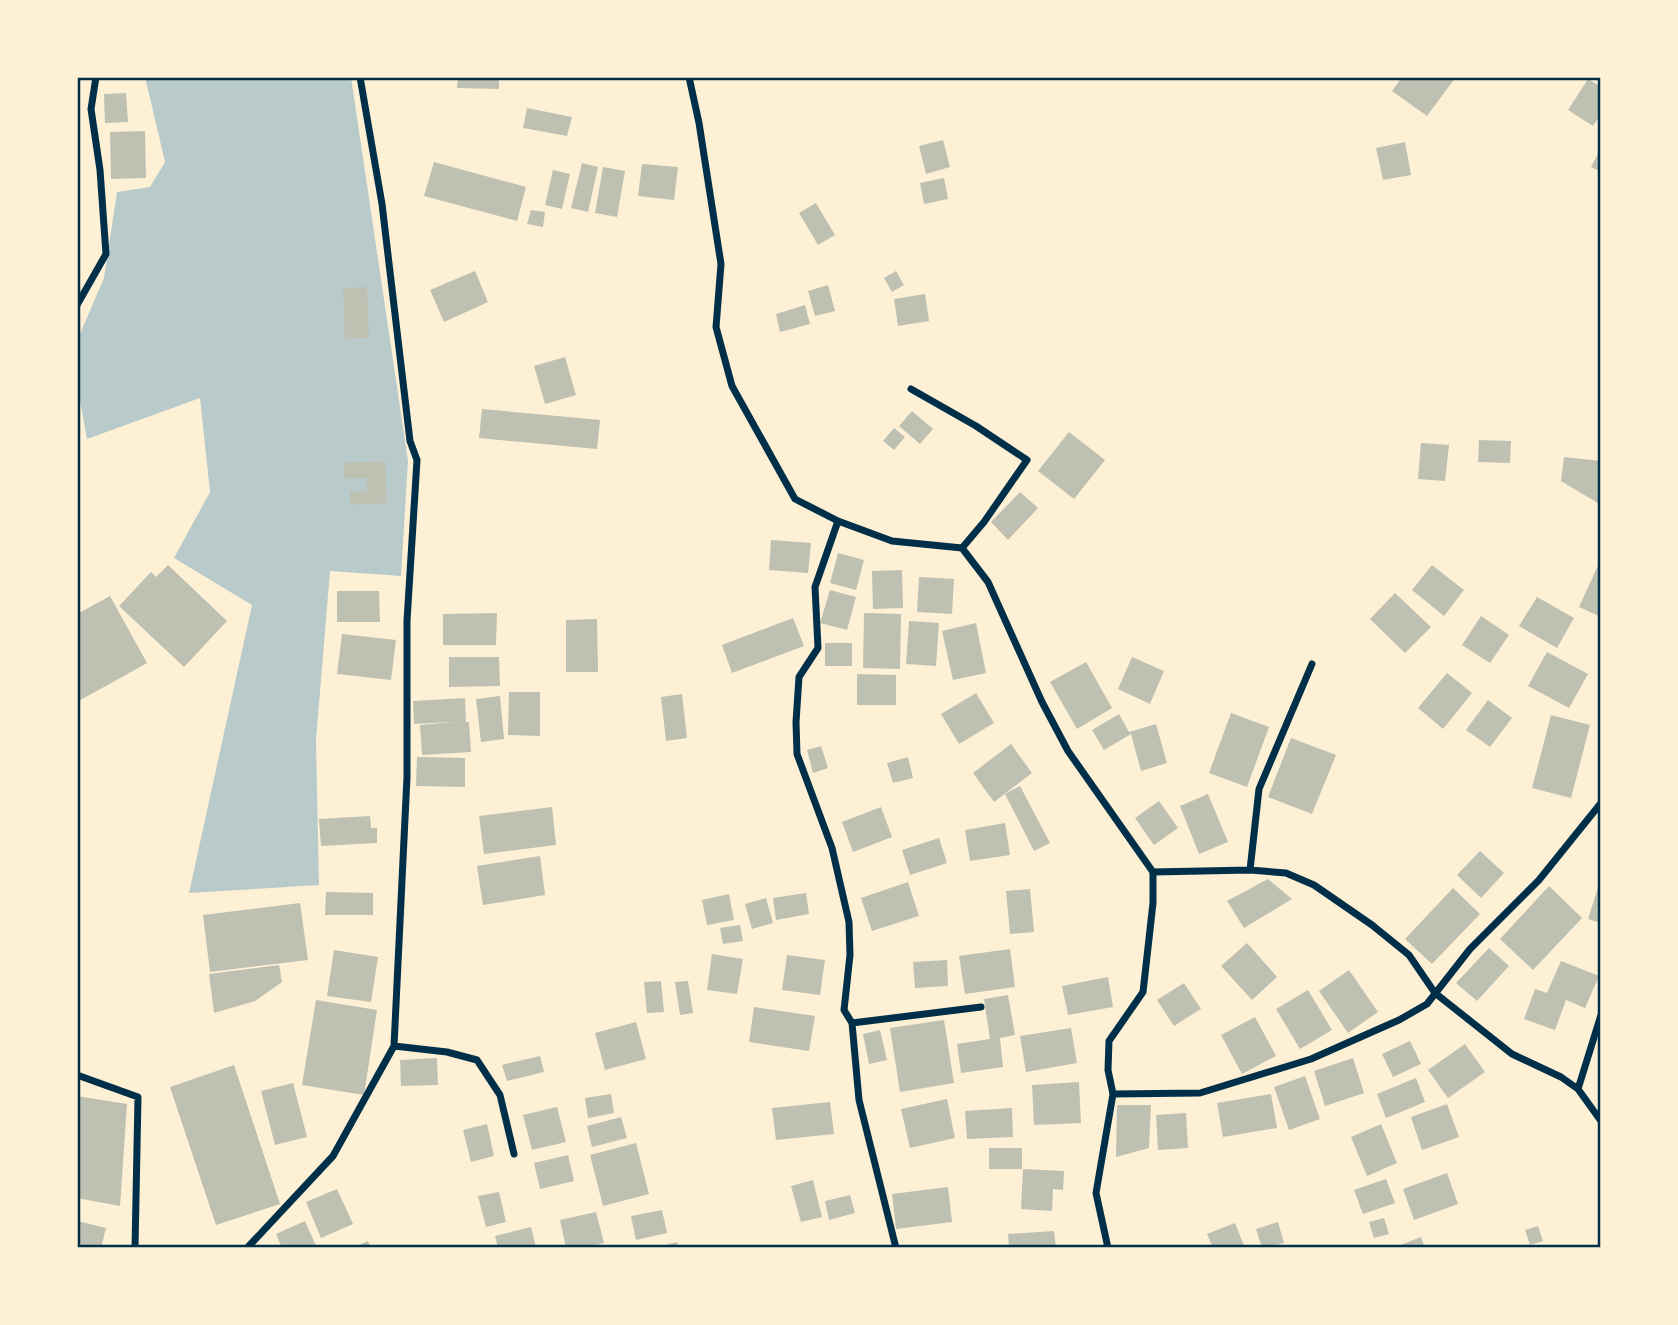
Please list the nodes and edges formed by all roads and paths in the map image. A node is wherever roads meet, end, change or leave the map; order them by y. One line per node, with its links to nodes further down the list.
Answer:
1 (96, 77): 4 (street)
2 (360, 77): 16 (street)
3 (689, 77): 6 (street)
4 (77, 304)
5 (911, 389): 7 (street)
6 (838, 521): 7 (street); 15 (street)
7 (962, 548): 11 (street)
8 (1312, 664): 10 (street)
9 (1601, 803): 12 (street)
10 (1250, 870): 11 (street); 12 (street)
11 (1153, 872): 19 (street)
12 (1435, 993): 18 (street); 19 (street)
13 (981, 1007): 15 (street)
14 (1601, 1015): 18 (street)
15 (852, 1023): 24 (street)
16 (394, 1046): 21 (street); 23 (street)
17 (77, 1075): 22 (street)
18 (1578, 1089): 20 (street)
19 (1113, 1094): 25 (street)
20 (1601, 1121)
21 (514, 1154)
22 (135, 1248)
23 (247, 1248)
24 (896, 1248)
25 (1108, 1248)

